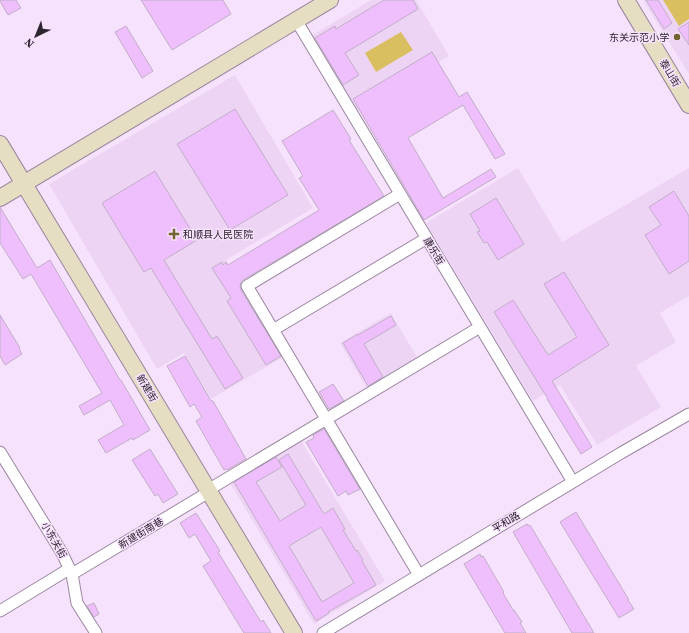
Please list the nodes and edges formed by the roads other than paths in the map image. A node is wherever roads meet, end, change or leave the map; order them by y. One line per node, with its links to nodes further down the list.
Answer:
1 (313, 0): 7 (main road)
2 (330, 0): 4 (main road)
3 (626, 0): 5 (main road, 泰山街)
4 (296, 20): 7 (main road); 9 (street, 康乐街)
5 (689, 105)
6 (0, 144): 7 (main road, 新建街)
7 (22, 180): 8 (main road); 10 (main road); 18 (main road, 新建街)
8 (0, 187)
9 (400, 194): 11 (street, 康乐街); 13 (street)
10 (0, 198)
11 (427, 238): 12 (street, 康乐街); 13 (street)
12 (480, 327): 15 (street, 新建街南巷); 17 (street, 康乐街)
13 (273, 330): 15 (street)
14 (689, 414): 17 (street, 平和路)
15 (326, 419): 18 (street, 新建街南巷); 20 (street)
16 (0, 452): 19 (street, 小东关街)
17 (573, 482): 20 (street, 平和路)
18 (209, 491): 19 (street, 新建街南巷); 23 (main road, 新建街)
19 (71, 571): 21 (street, 新建街南巷); 22 (street, 小东关街)
20 (419, 575): 24 (street, 平和路)
21 (0, 612)
22 (96, 633)
23 (294, 633)
24 (323, 633)

